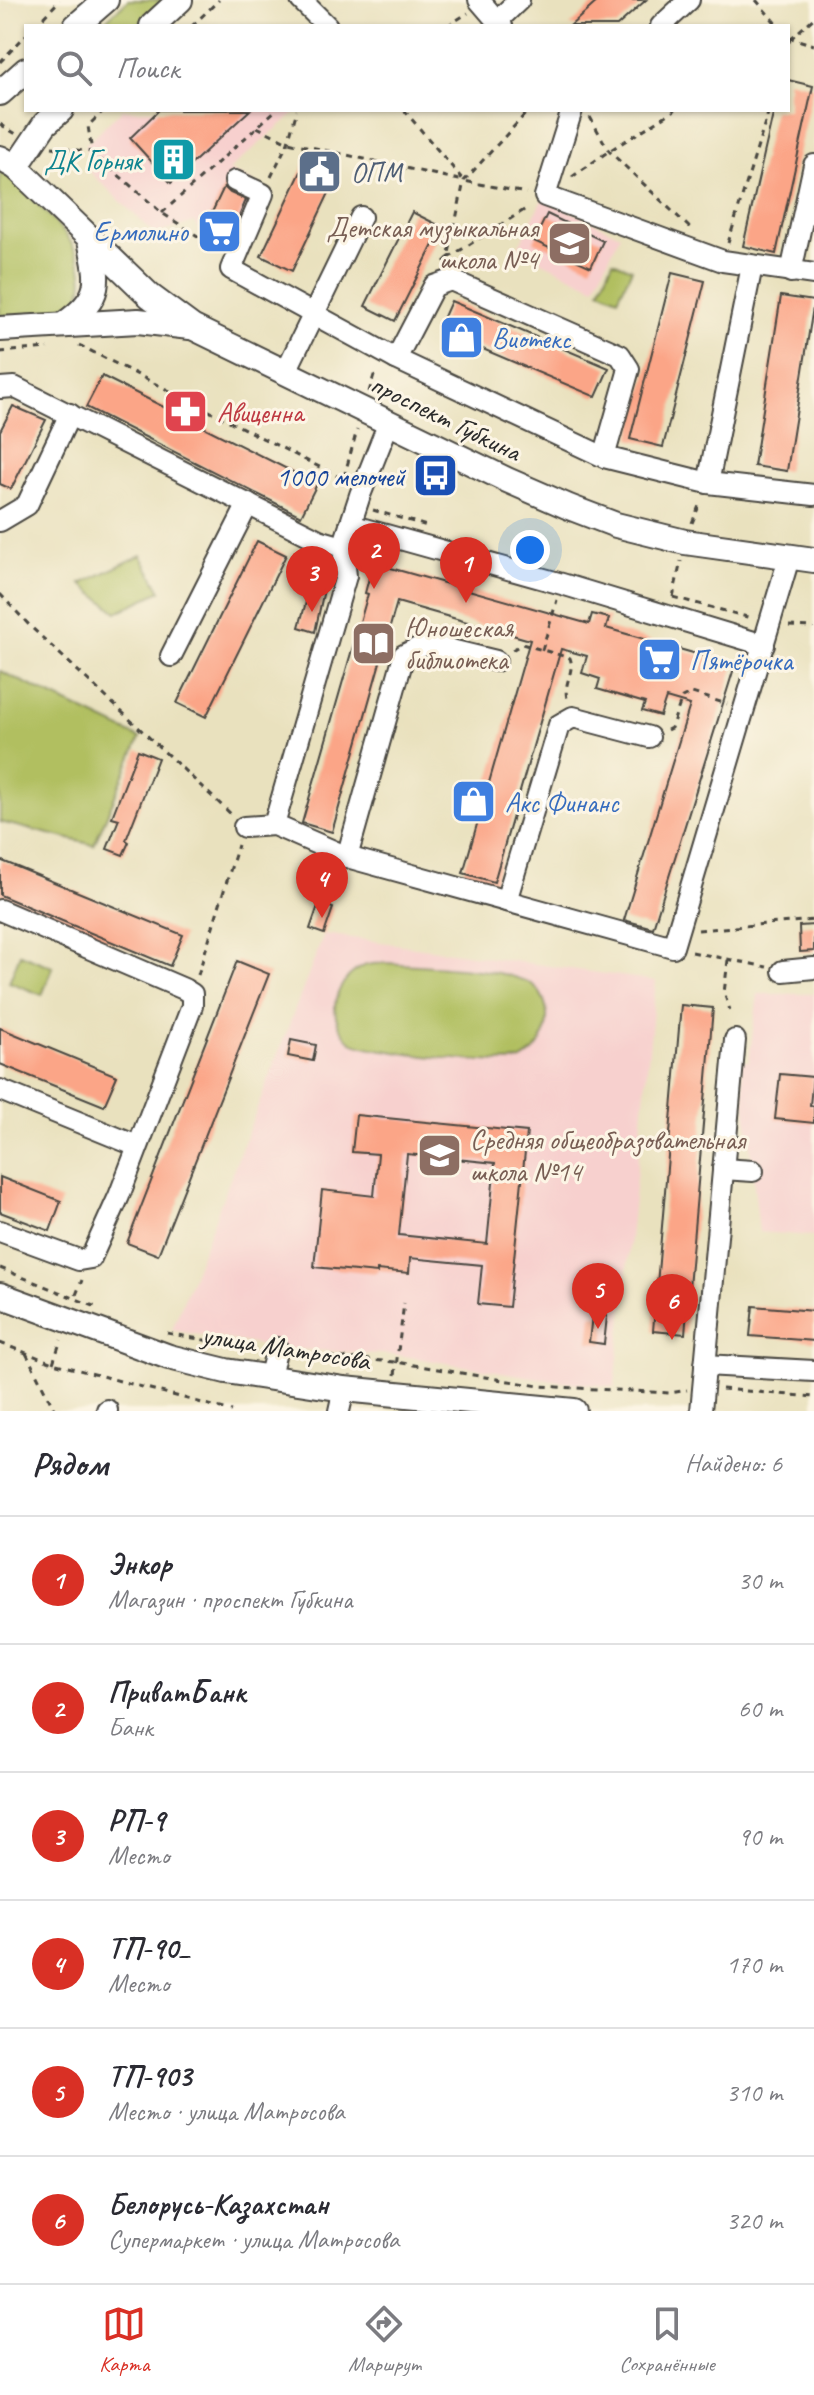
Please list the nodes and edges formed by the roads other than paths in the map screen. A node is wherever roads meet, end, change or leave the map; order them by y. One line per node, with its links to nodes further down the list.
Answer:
1 (180, 0): 9 (main road)
2 (479, 0): 7 (lane)
3 (519, 0): 7 (lane)
4 (689, 0): 11 (lane)
5 (97, 3): 8 (main road)
6 (310, 3): 10 (lane)
7 (500, 23)
8 (78, 24)
9 (154, 24)
10 (326, 24)
11 (663, 24)
12 (24, 72): 13 (main road)
13 (0, 93)
14 (59, 112): 16 (main road)
15 (571, 112): 21 (lane)
16 (8, 163): 20 (main road, проспект Губкина)
17 (814, 165): 22 (lane)
18 (235, 181): 24 (lane)
19 (361, 217): 24 (lane)
20 (90, 240): 25 (main road); 26 (main road, проспект Губкина)
21 (752, 266): 22 (lane); 34 (lane)
22 (791, 272): 23 (lane)
23 (814, 274)
24 (313, 316): 28 (lane); 29 (lane)
25 (66, 323): 26 (main road); 27 (main road)
26 (192, 327): 29 (main road, проспект Губкина)
27 (0, 329)
28 (396, 359): 33 (lane); 33 (lane)
29 (286, 371): 32 (main road, проспект Губкина)
30 (0, 388): 31 (lane)
31 (70, 414): 36 (lane); 37 (lane)
32 (389, 422): 38 (lane); 40 (main road, проспект Губкина)
33 (604, 457): 34 (lane)
34 (708, 483): 35 (lane)
35 (814, 495)
36 (248, 504): 39 (lane); 43 (lane)
37 (0, 521)
38 (350, 525): 39 (lane); 42 (lane)
39 (343, 547): 46 (lane)
40 (789, 558): 41 (main road, проспект Губкина); 42 (lane)
41 (814, 560)
42 (764, 645): 49 (lane)
43 (171, 656)
44 (496, 661): 48 (lane)
45 (649, 737): 49 (lane)
46 (274, 825): 47 (lane); 48 (lane)
47 (244, 827)
48 (347, 857): 49 (lane)
49 (506, 901)
50 (0, 910): 55 (lane)
51 (814, 968): 52 (lane)
52 (783, 971)
53 (735, 1040): 56 (lane)
54 (0, 1090): 55 (lane)
55 (137, 1146): 58 (lane)
56 (723, 1169): 57 (lane); 61 (lane)
57 (753, 1171)
58 (0, 1231)
59 (0, 1295): 63 (main road, улица Матросова)
60 (276, 1350): 63 (lane)
61 (705, 1365): 62 (lane); 66 (lane)
62 (814, 1371)
63 (269, 1379): 64 (main road, улица Матросова)
64 (342, 1400): 65 (main road, улица Матросова)
65 (574, 1411)
66 (701, 1411)

